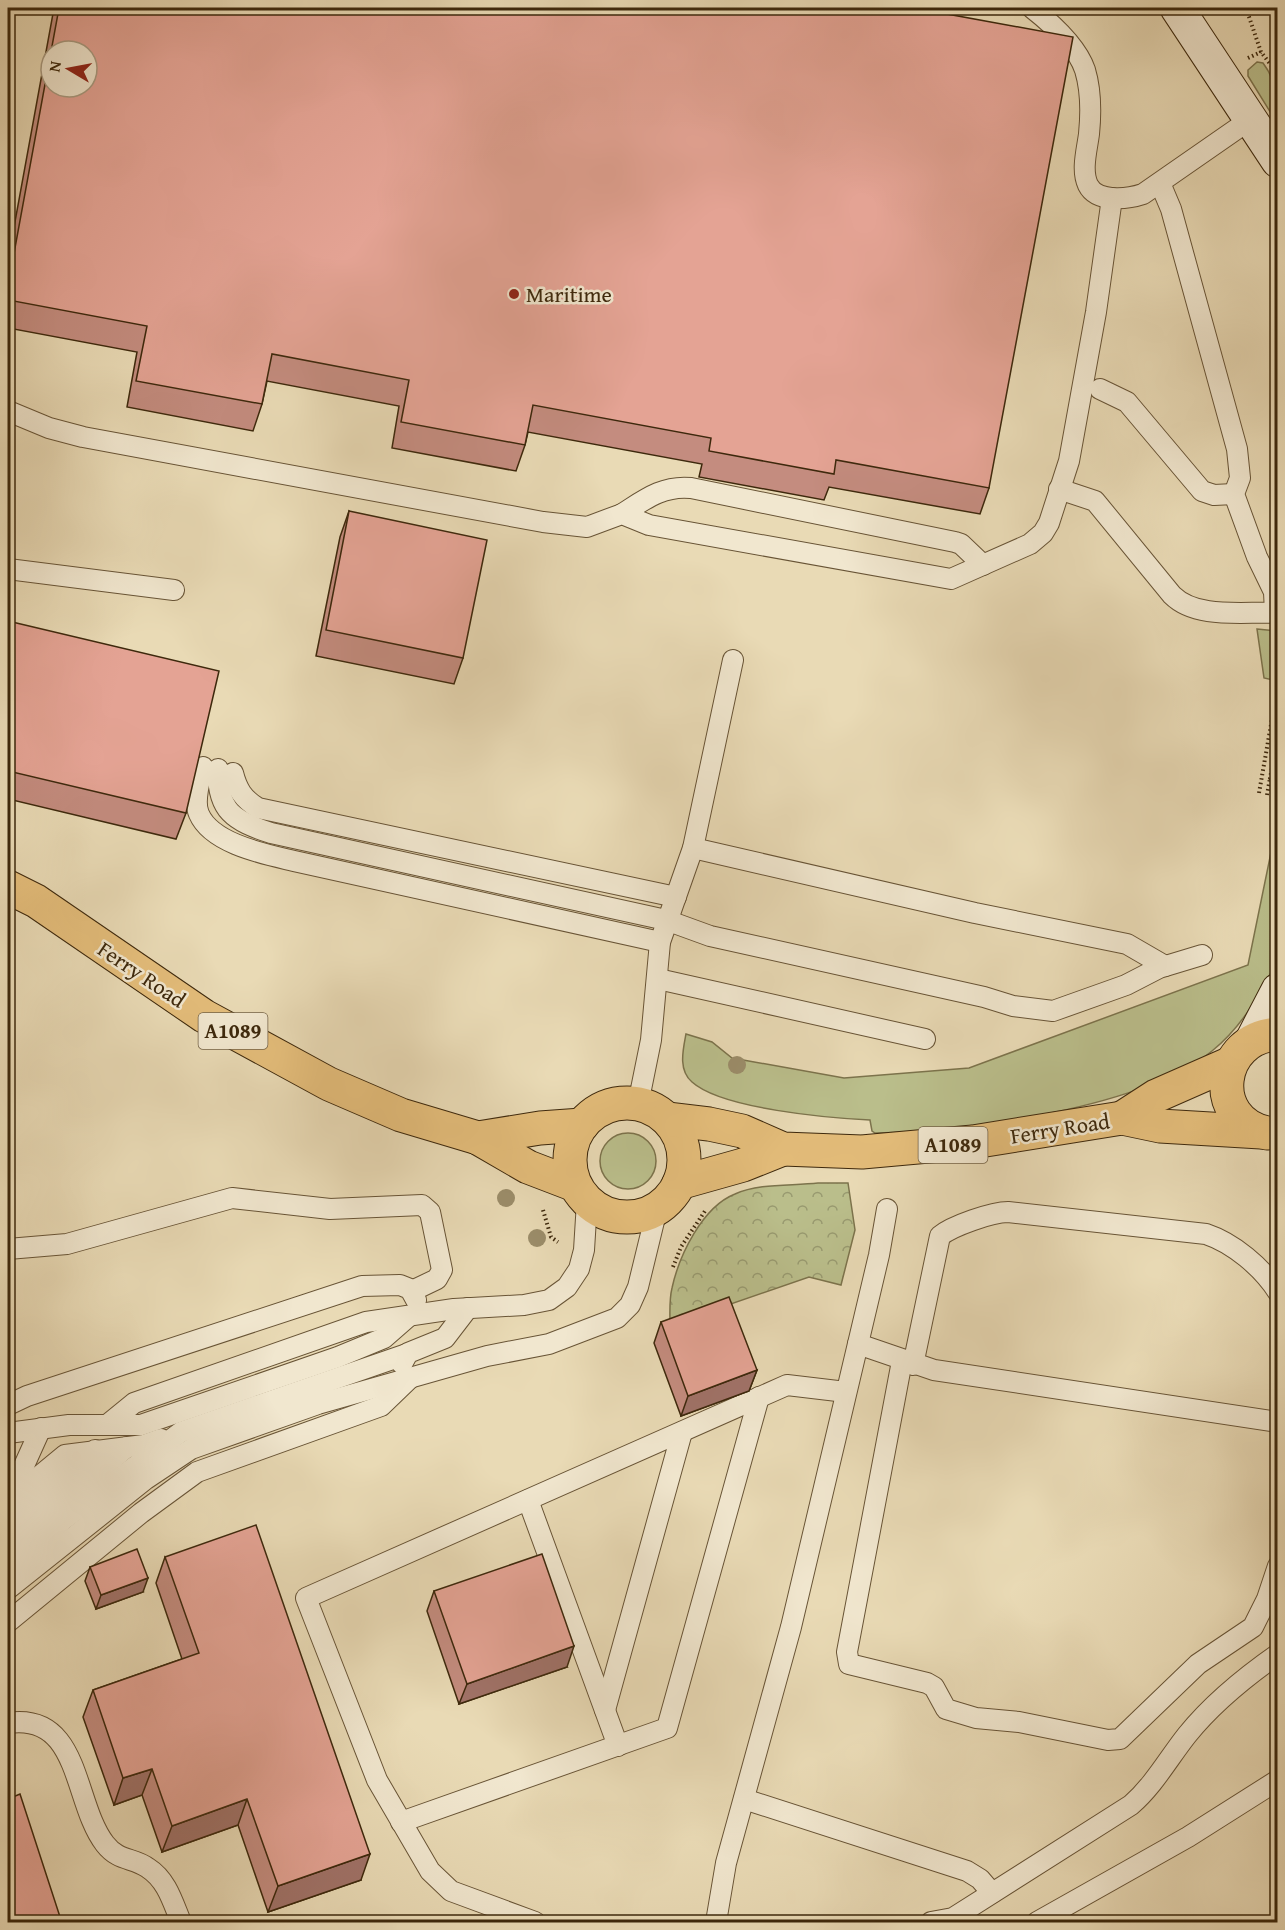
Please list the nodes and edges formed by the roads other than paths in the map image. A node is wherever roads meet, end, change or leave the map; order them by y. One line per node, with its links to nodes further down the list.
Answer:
1 (1032, 8): 6 (lane)
2 (1177, 8): 3 (street)
3 (1251, 119): 4 (street); 5 (lane)
4 (1278, 161)
5 (1160, 183): 6 (lane); 10 (lane)
6 (1112, 198): 9 (lane)
7 (1100, 389): 10 (lane)
8 (8, 411): 11 (lane)
9 (1059, 489): 12 (lane); 15 (lane)
10 (1234, 494): 15 (lane)
11 (622, 514): 12 (lane); 12 (lane)
12 (983, 565)
13 (8, 569): 14 (lane)
14 (174, 590)
15 (1276, 613)
16 (733, 660): 18 (lane)
17 (218, 769): 20 (lane); 21 (lane); 22 (lane)
18 (693, 848): 20 (lane); 24 (lane)
19 (8, 887): 33 (highway, Ferry Road / A1089)
20 (676, 897): 21 (lane)
21 (666, 920): 22 (lane); 24 (lane)
22 (660, 942): 25 (lane)
23 (1202, 956): 24 (lane)
24 (1165, 966)
25 (658, 979): 27 (lane); 29 (lane)
26 (1278, 990): 28 (street)
27 (925, 1038)
28 (1254, 1046): 30 (highway, Ferry Road / A1089); 32 (highway)
29 (652, 1112): 31 (highway); 34 (highway, Ferry Road / A1089); 35 (highway)
30 (1122, 1118): 32 (highway, Ferry Road / A1089); 34 (highway, Ferry Road / A1089)
31 (582, 1125): 33 (highway, Ferry Road / A1089); 36 (highway)
32 (1269, 1133)
33 (478, 1138): 36 (highway, Ferry Road / A1089)
34 (783, 1149): 35 (highway, Ferry Road / A1089)
35 (679, 1183): 37 (highway)
36 (581, 1193): 37 (highway); 42 (lane)
37 (657, 1209): 47 (lane)
38 (887, 1209): 44 (lane)
39 (8, 1249): 40 (lane)
40 (412, 1291): 43 (lane); 50 (lane)
41 (1278, 1292): 46 (lane)
42 (468, 1308): 43 (lane); 45 (lane)
43 (415, 1315): 52 (lane)
44 (858, 1344): 46 (lane); 48 (lane)
45 (407, 1354): 47 (lane); 53 (lane)
46 (908, 1363): 51 (lane); 64 (lane)
47 (402, 1380): 66 (lane); 67 (lane)
48 (846, 1392): 49 (lane); 73 (lane)
49 (759, 1397): 54 (lane); 71 (lane)
50 (8, 1406)
51 (1278, 1422)
52 (45, 1427): 55 (lane); 59 (lane)
53 (180, 1432): 56 (lane); 65 (lane)
54 (682, 1432): 60 (lane); 69 (lane)
55 (8, 1433)
56 (127, 1447): 57 (lane); 63 (lane)
57 (95, 1450): 58 (lane); 62 (lane)
58 (62, 1456): 59 (lane); 61 (lane)
59 (13, 1481)
60 (528, 1500): 69 (lane); 74 (lane)
61 (8, 1502)
62 (8, 1526)
63 (8, 1547)
64 (1278, 1566)
65 (8, 1569)
66 (8, 1588)
67 (8, 1622)
68 (1278, 1654): 75 (lane)
69 (605, 1710): 71 (lane)
70 (8, 1724): 77 (lane)
71 (618, 1746): 74 (lane)
72 (1278, 1780): 81 (lane)
73 (744, 1799): 75 (lane); 79 (lane)
74 (401, 1821): 78 (lane)
75 (992, 1893): 76 (lane)
76 (950, 1921): 80 (lane)
77 (181, 1923)
78 (535, 1923)
79 (716, 1923)
80 (931, 1923)
81 (1037, 1923)

